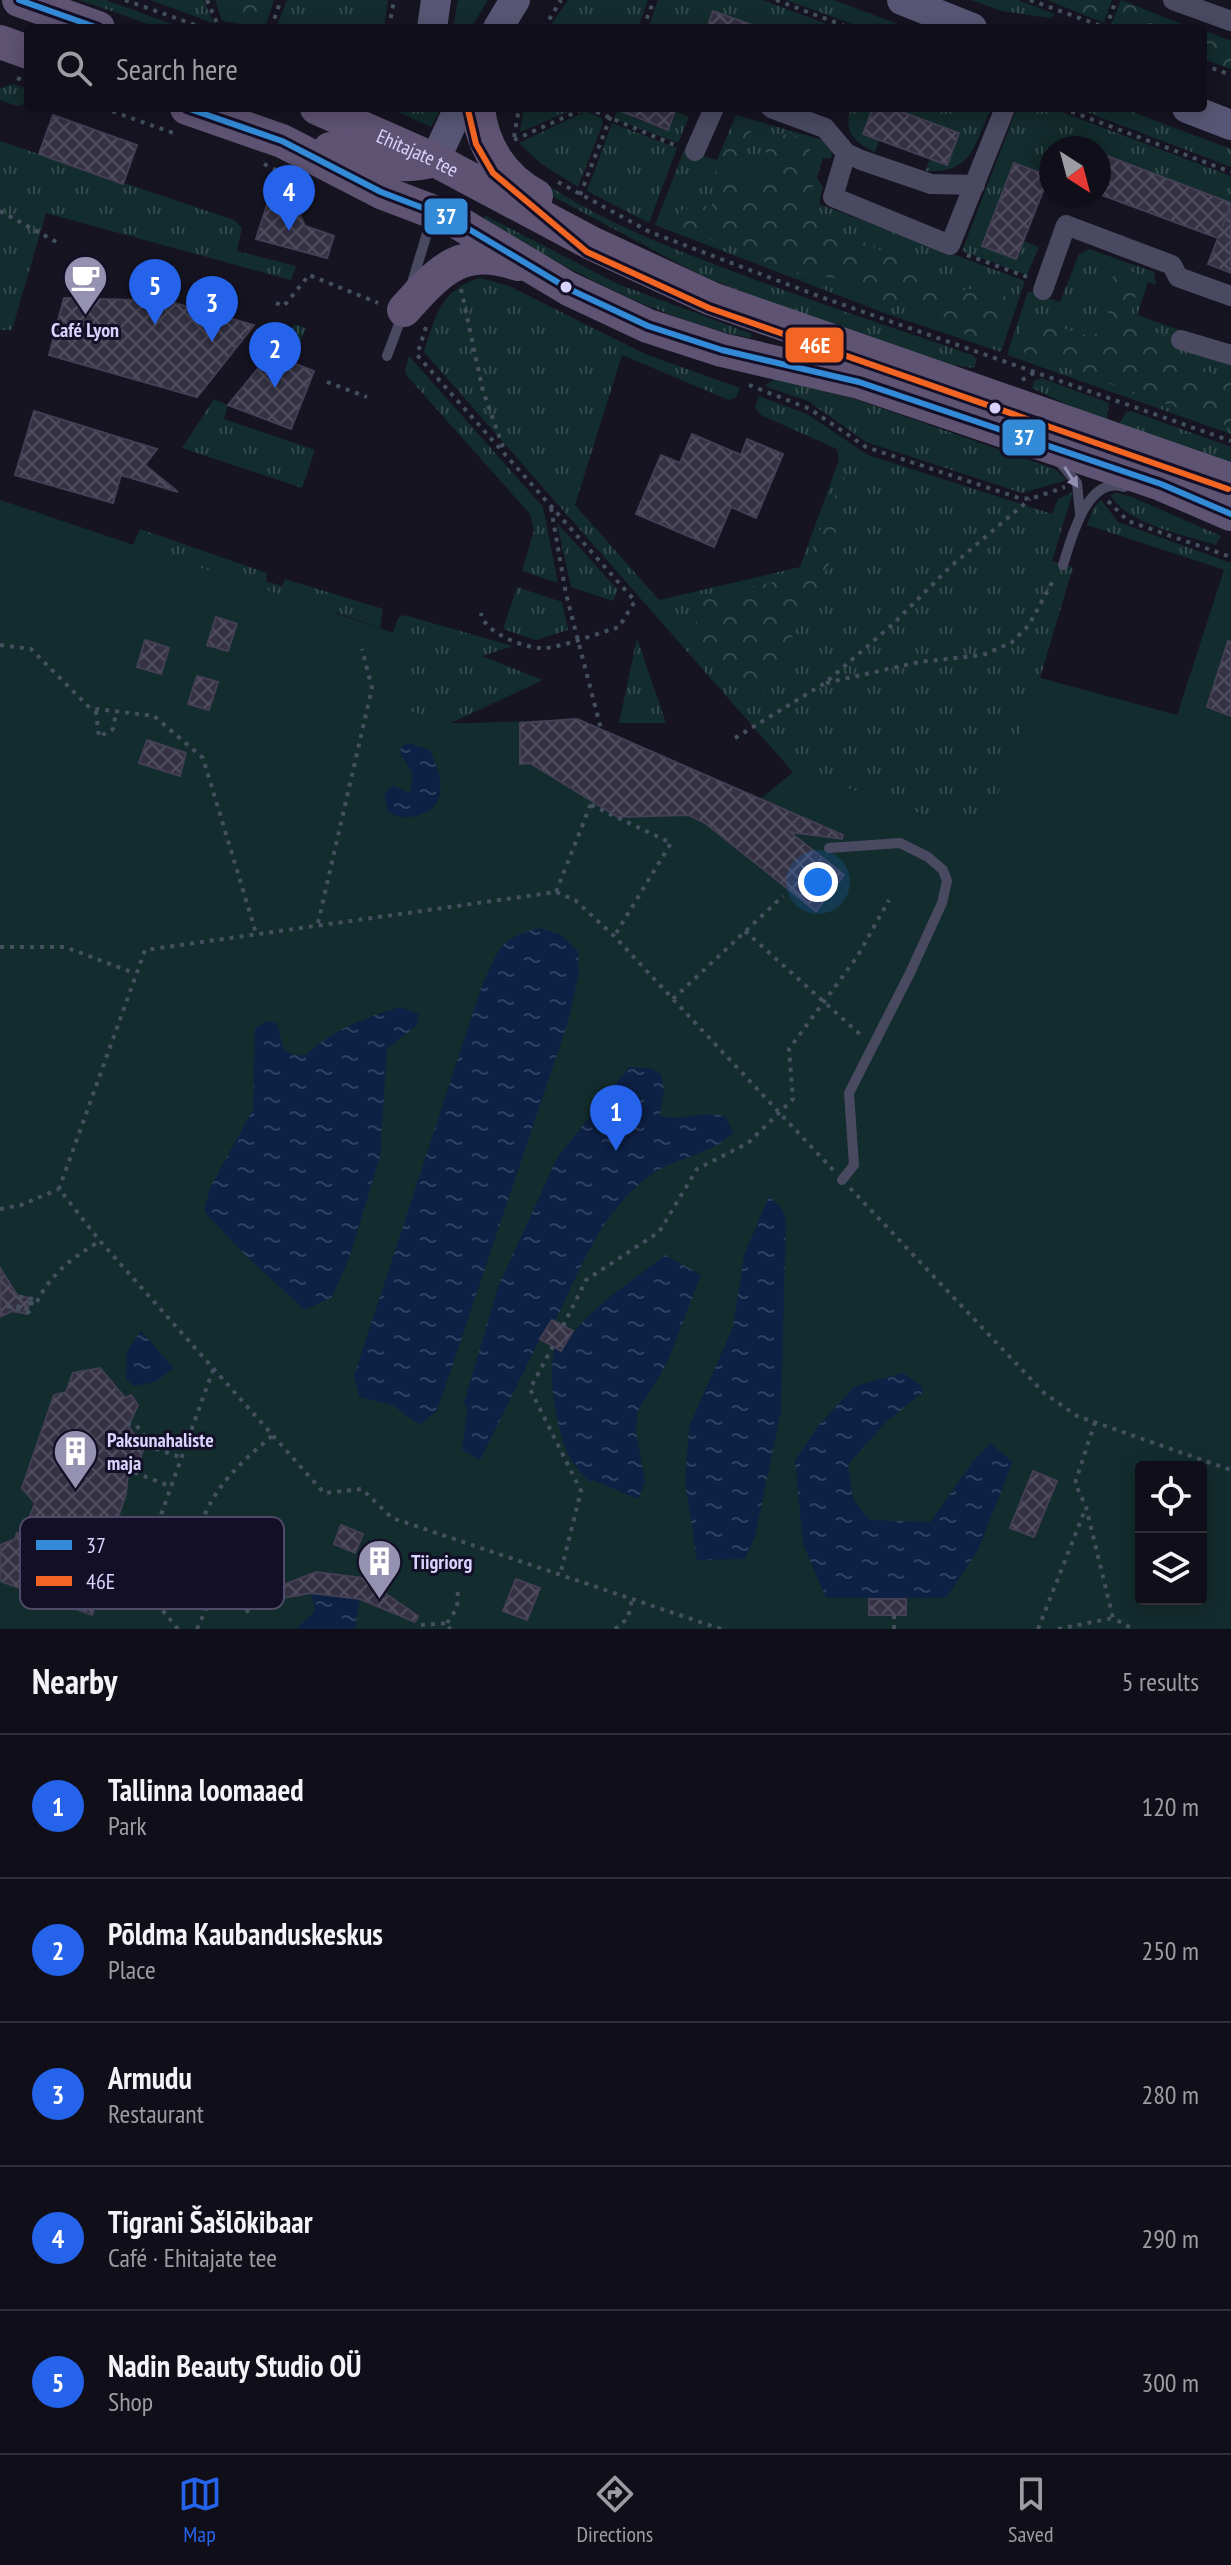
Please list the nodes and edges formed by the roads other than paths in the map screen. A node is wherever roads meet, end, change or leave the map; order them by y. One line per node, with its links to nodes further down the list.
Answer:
1 (19, 0): 7 (main road)
2 (436, 0): 8 (main road)
3 (515, 0): 9 (main road)
4 (902, 0): 10 (main road)
5 (1173, 0): 6 (street)
6 (1231, 21)
7 (87, 24)
8 (433, 24)
9 (500, 24)
10 (962, 24)
11 (0, 42): 12 (main road)
12 (24, 51)
13 (326, 112): 25 (main road, Ehitajate tee)
14 (457, 112): 25 (main road)
15 (479, 112): 28 (main road)
16 (711, 112): 22 (street)
17 (782, 112): 24 (street)
18 (1003, 112): 26 (street)
19 (1197, 112): 21 (main road)
20 (188, 123): 23 (main road)
21 (1231, 125)
22 (688, 149)
23 (271, 152): 25 (main road); 27 (main road)
24 (846, 153): 26 (street); 26 (street)
25 (435, 160): 27 (main road); 28 (main road, Ehitajate tee)
26 (975, 185)
27 (434, 211): 28 (main road); 29 (main road); 32 (lane)
28 (591, 243): 39 (main road, Ehitajate tee)
29 (534, 270): 32 (main road); 36 (main road)
30 (1035, 287): 31 (street)
31 (1231, 296)
32 (391, 306): 35 (lane)
33 (1181, 340): 34 (street)
34 (1231, 355)
35 (387, 356)
36 (989, 428): 37 (lane); 42 (main road)
37 (1029, 453)
38 (1053, 462): 43 (lane, one-way to 43)
39 (1231, 480)
40 (1141, 493): 43 (lane)
41 (1166, 499): 42 (lane)
42 (1219, 510)
43 (1080, 517): 44 (lane)
44 (1063, 565)
45 (829, 848): 46 (lane)
46 (842, 1180)

